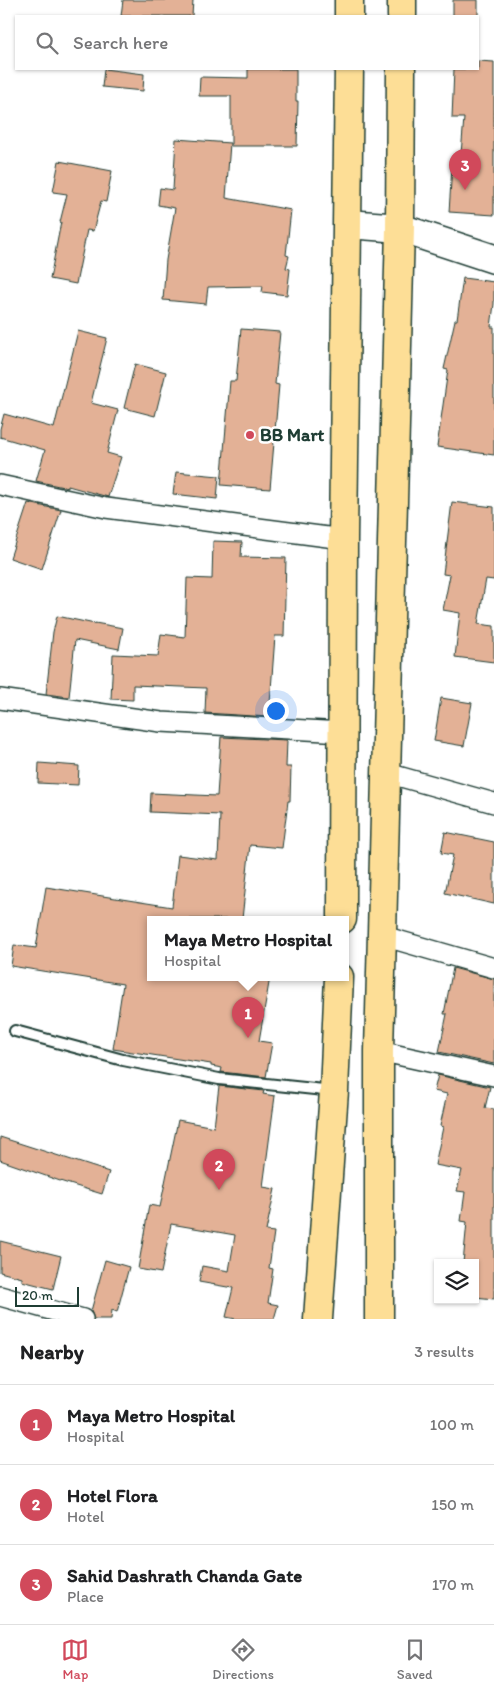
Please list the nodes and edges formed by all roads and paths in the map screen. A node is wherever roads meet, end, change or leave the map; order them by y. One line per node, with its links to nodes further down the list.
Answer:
1 (349, 0): 3 (highway)
2 (402, 0): 4 (highway)
3 (349, 15)
4 (402, 15)
5 (349, 70): 7 (highway)
6 (401, 70): 8 (highway)
7 (348, 224): 8 (street); 11 (highway)
8 (400, 228): 9 (street); 14 (highway)
9 (494, 259)
10 (0, 485): 11 (street)
11 (343, 539): 13 (highway)
12 (0, 699): 13 (street)
13 (342, 732): 16 (highway)
14 (387, 773): 15 (street); 17 (highway)
15 (494, 803)
16 (342, 916)
17 (383, 936): 18 (street); 21 (highway)
18 (494, 968)
19 (339, 981): 23 (highway)
20 (15, 1031): 23 (lane)
21 (379, 1052): 22 (street); 27 (highway)
22 (494, 1076)
23 (334, 1091): 26 (highway)
24 (0, 1296): 25 (street)
25 (83, 1319)
26 (318, 1319)
27 (379, 1319)

